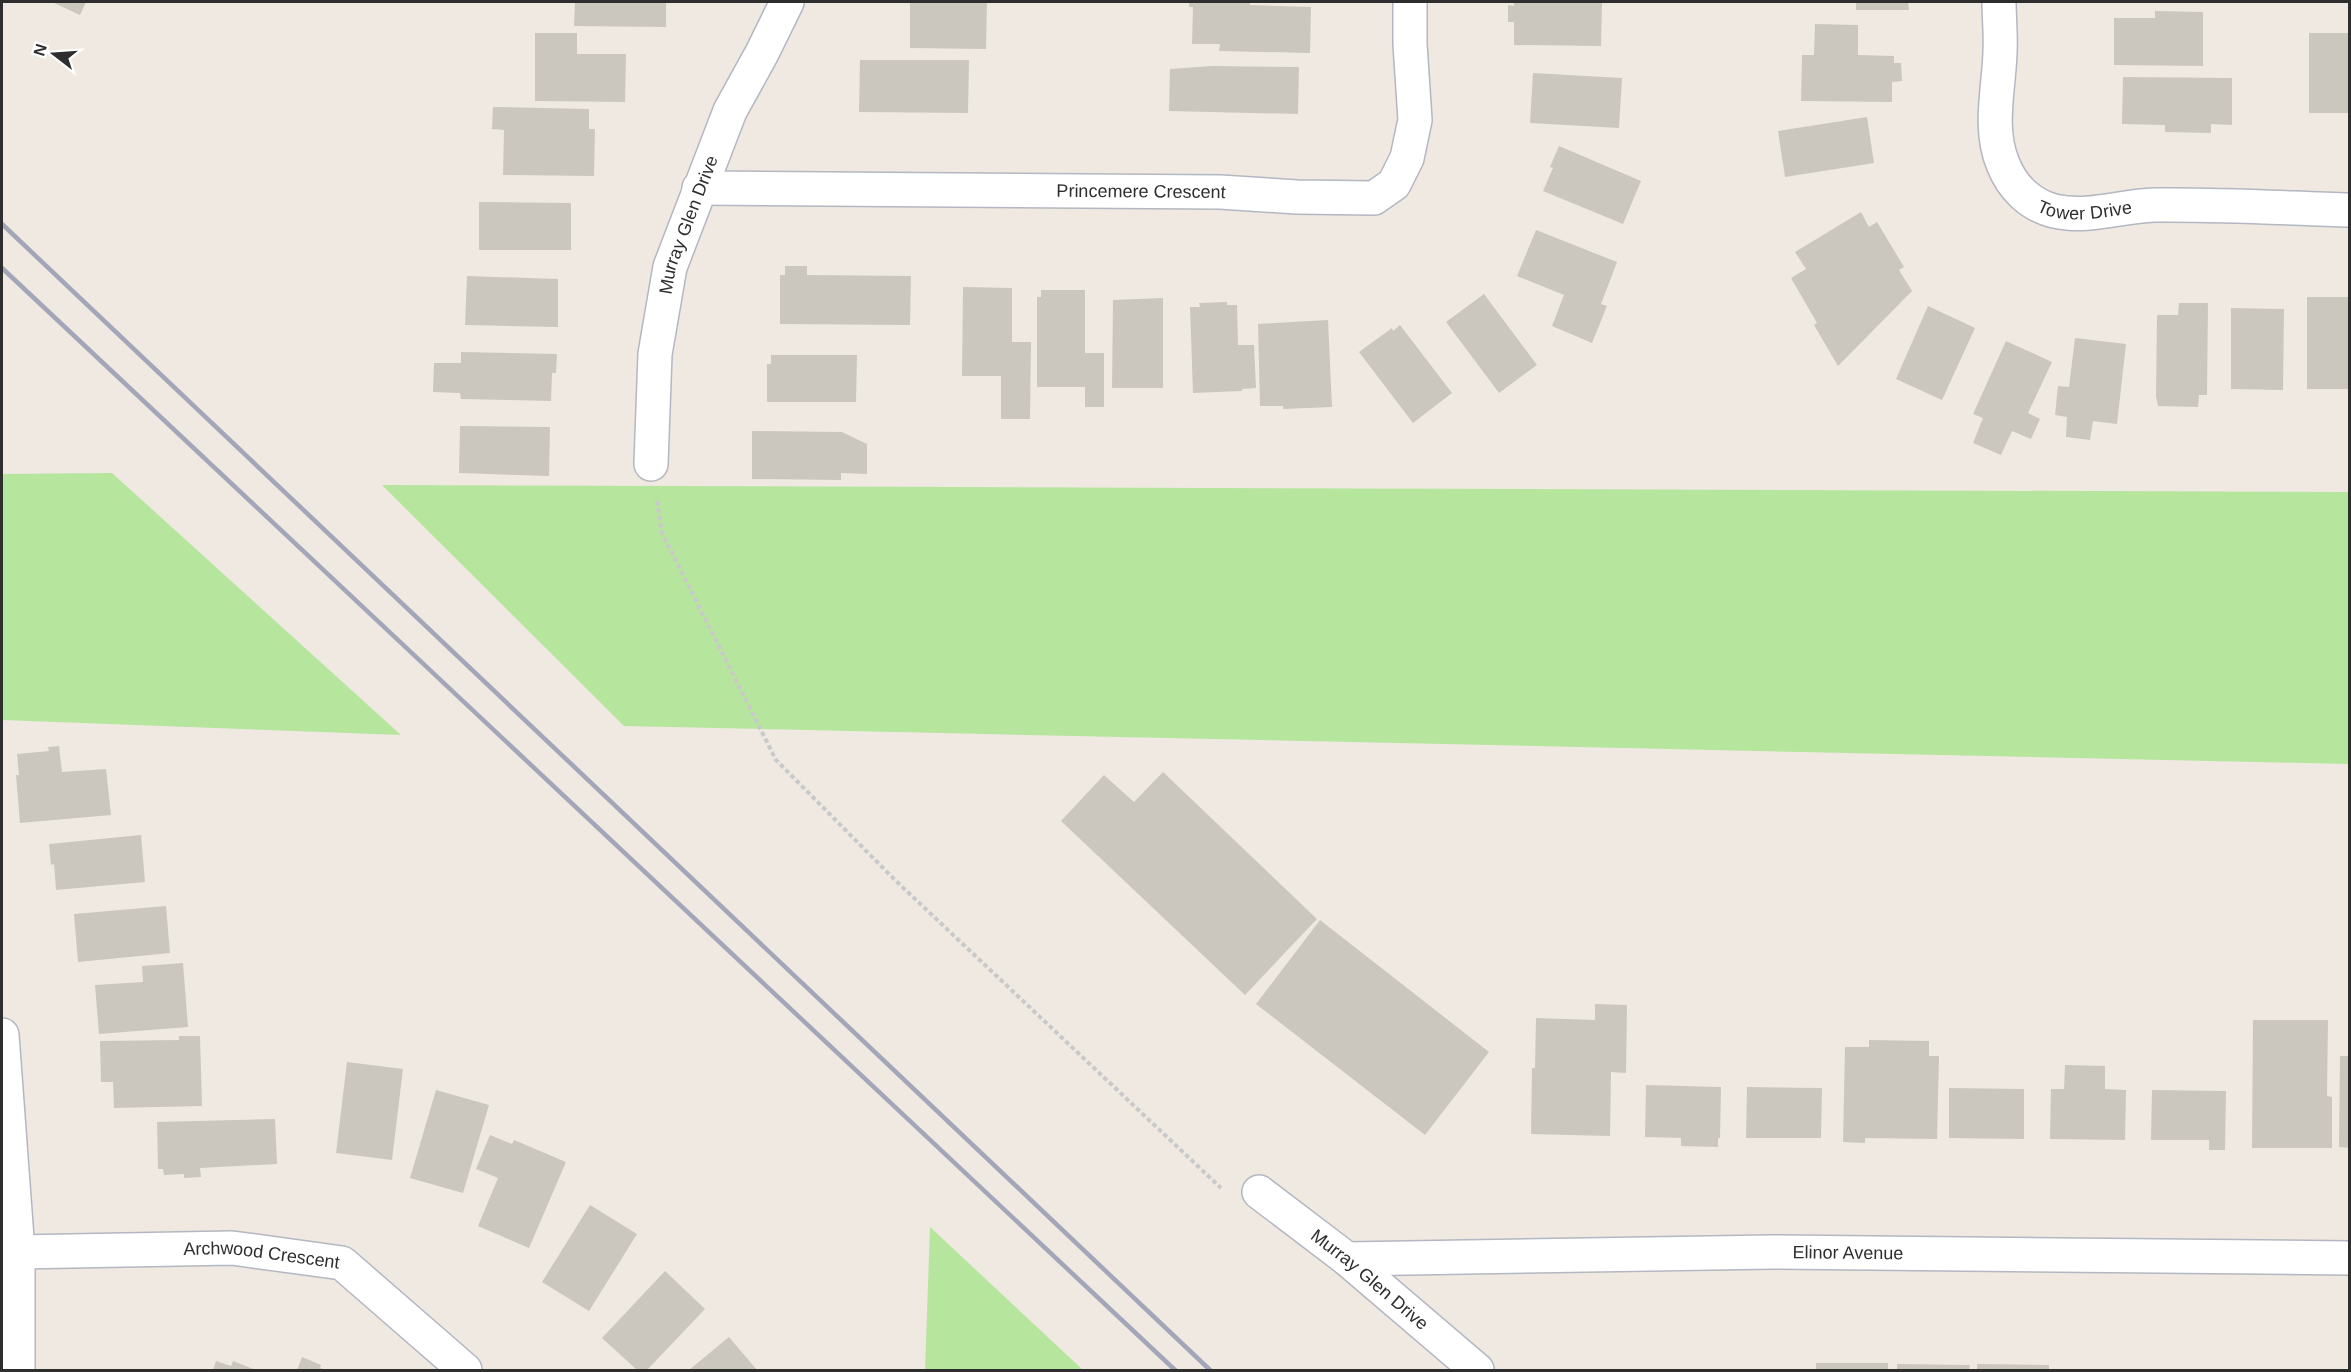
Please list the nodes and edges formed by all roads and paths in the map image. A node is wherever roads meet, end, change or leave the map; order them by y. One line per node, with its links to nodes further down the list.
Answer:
1 (787, 2): 4 (street, Murray Glen Drive)
2 (1410, 2): 4 (street, Princemere Crescent)
3 (1999, 2): 5 (street, Tower Drive)
4 (699, 188): 6 (street, Murray Glen Drive)
5 (2349, 210)
6 (651, 464): 8 (path)
7 (2, 1035): 9 (street)
8 (1259, 1192): 11 (street, Murray Glen Drive)
9 (18, 1252): 12 (street); 13 (street, Archwood Crescent)
10 (2349, 1258): 11 (street, Elinor Avenue)
11 (1347, 1259): 14 (street, Murray Glen Drive)
12 (18, 1371)
13 (465, 1371)
14 (1477, 1371)

